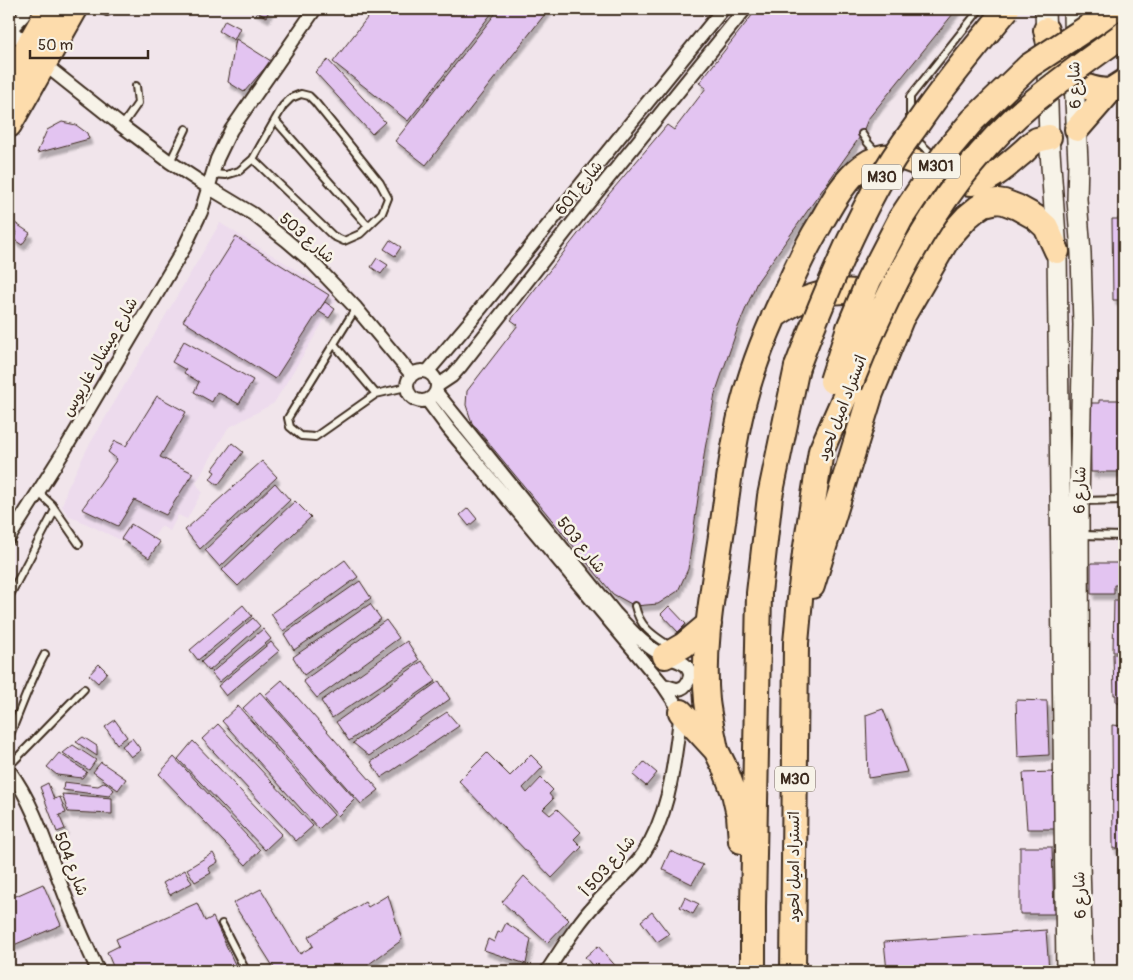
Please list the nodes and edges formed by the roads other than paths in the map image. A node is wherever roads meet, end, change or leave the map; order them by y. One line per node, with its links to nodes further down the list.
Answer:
1 (26, 9): 12 (street)
2 (49, 9): 14 (highway)
3 (75, 9): 15 (highway)
4 (314, 9): 33 (street, شارع ميشال غاريوس)
5 (723, 9): 43 (street, شارع 601)
6 (745, 9): 46 (street, شارع 601)
7 (980, 9): 31 (lane)
8 (1007, 9): 71 (highway, M30, bridge)
9 (1073, 9): 17 (main road, شارع 6)
10 (1114, 9): 48 (highway, M301, bridge)
11 (1046, 19): 17 (highway); 26 (main road, شارع 6)
12 (10, 30): 14 (street)
13 (1124, 34): 48 (highway, اتستراد اميل لحود / M30, bridge)
14 (27, 47): 15 (street); 16 (highway)
15 (44, 64): 21 (highway); 22 (street)
16 (9, 80)
17 (1074, 80): 19 (highway); 24 (main road, شارع 6)
18 (136, 86): 22 (lane)
19 (1117, 86): 24 (highway)
20 (276, 120): 28 (lane); 37 (lane); 37 (lane)
21 (9, 125)
22 (122, 126): 29 (street)
23 (186, 129): 29 (lane)
24 (1077, 129): 30 (main road, شارع 6)
25 (862, 134): 27 (lane)
26 (1049, 137): 30 (main road); 35 (highway); 36 (main road, شارع 6)
27 (882, 158): 35 (highway); 40 (highway)
28 (253, 159): 33 (lane); 37 (lane)
29 (170, 162): 34 (street)
30 (1078, 162): 36 (main road, شارع 6)
31 (943, 165)
32 (958, 172): 35 (lane)
33 (212, 174): 34 (street, شارع ميشال غاريوس)
34 (208, 187): 39 (street, شارع 503); 49 (street, شارع ميشال غاريوس)
35 (984, 192): 38 (highway); 41 (highway)
36 (1065, 198): 38 (main road, شارع 6); 52 (main road, شارع 6)
37 (368, 226)
38 (1057, 251): 50 (main road, شارع 6)
39 (356, 308): 42 (lane); 44 (street, شارع 503)
40 (774, 316): 41 (highway); 60 (highway)
41 (901, 319): 61 (highway)
42 (334, 344): 47 (lane); 47 (lane)
43 (428, 371): 44 (street); 46 (street)
44 (411, 374): 45 (street)
45 (406, 387): 46 (street); 47 (lane)
46 (433, 393): 62 (street, شارع 503); 64 (street, شارع 503)
47 (376, 394)
48 (821, 452): 61 (highway, اتستراد اميل لحود / M30)
49 (38, 492): 53 (lane); 56 (street, شارع ميشال غاريوس)
50 (1060, 500): 52 (lane); 54 (main road, شارع 6)
51 (1124, 500): 52 (lane)
52 (1079, 501): 54 (main road, شارع 6)
53 (55, 510): 57 (lane); 58 (lane)
54 (1070, 534): 55 (lane); 78 (main road, شارع 6); 79 (main road, شارع 6)
55 (1124, 536)
56 (9, 538)
57 (79, 544)
58 (9, 597)
59 (635, 606): 62 (lane)
60 (709, 624): 62 (highway); 68 (highway)
61 (796, 643): 77 (highway, اتستراد اميل لحود / M30)
62 (670, 653): 64 (street, شارع 503)
63 (45, 654): 67 (lane)
64 (663, 685): 66 (street, شارع 503)
65 (84, 688): 69 (lane)
66 (681, 712): 68 (highway); 75 (street, شارع 503 أ)
67 (9, 737)
68 (716, 750): 71 (highway)
69 (9, 766)
70 (9, 770): 73 (street, شارع 504)
71 (753, 907): 76 (highway, M30)
72 (222, 924): 74 (lane)
73 (98, 971)
74 (246, 971)
75 (547, 971)
76 (753, 971)
77 (793, 971)
78 (1066, 971)
79 (1083, 971)

